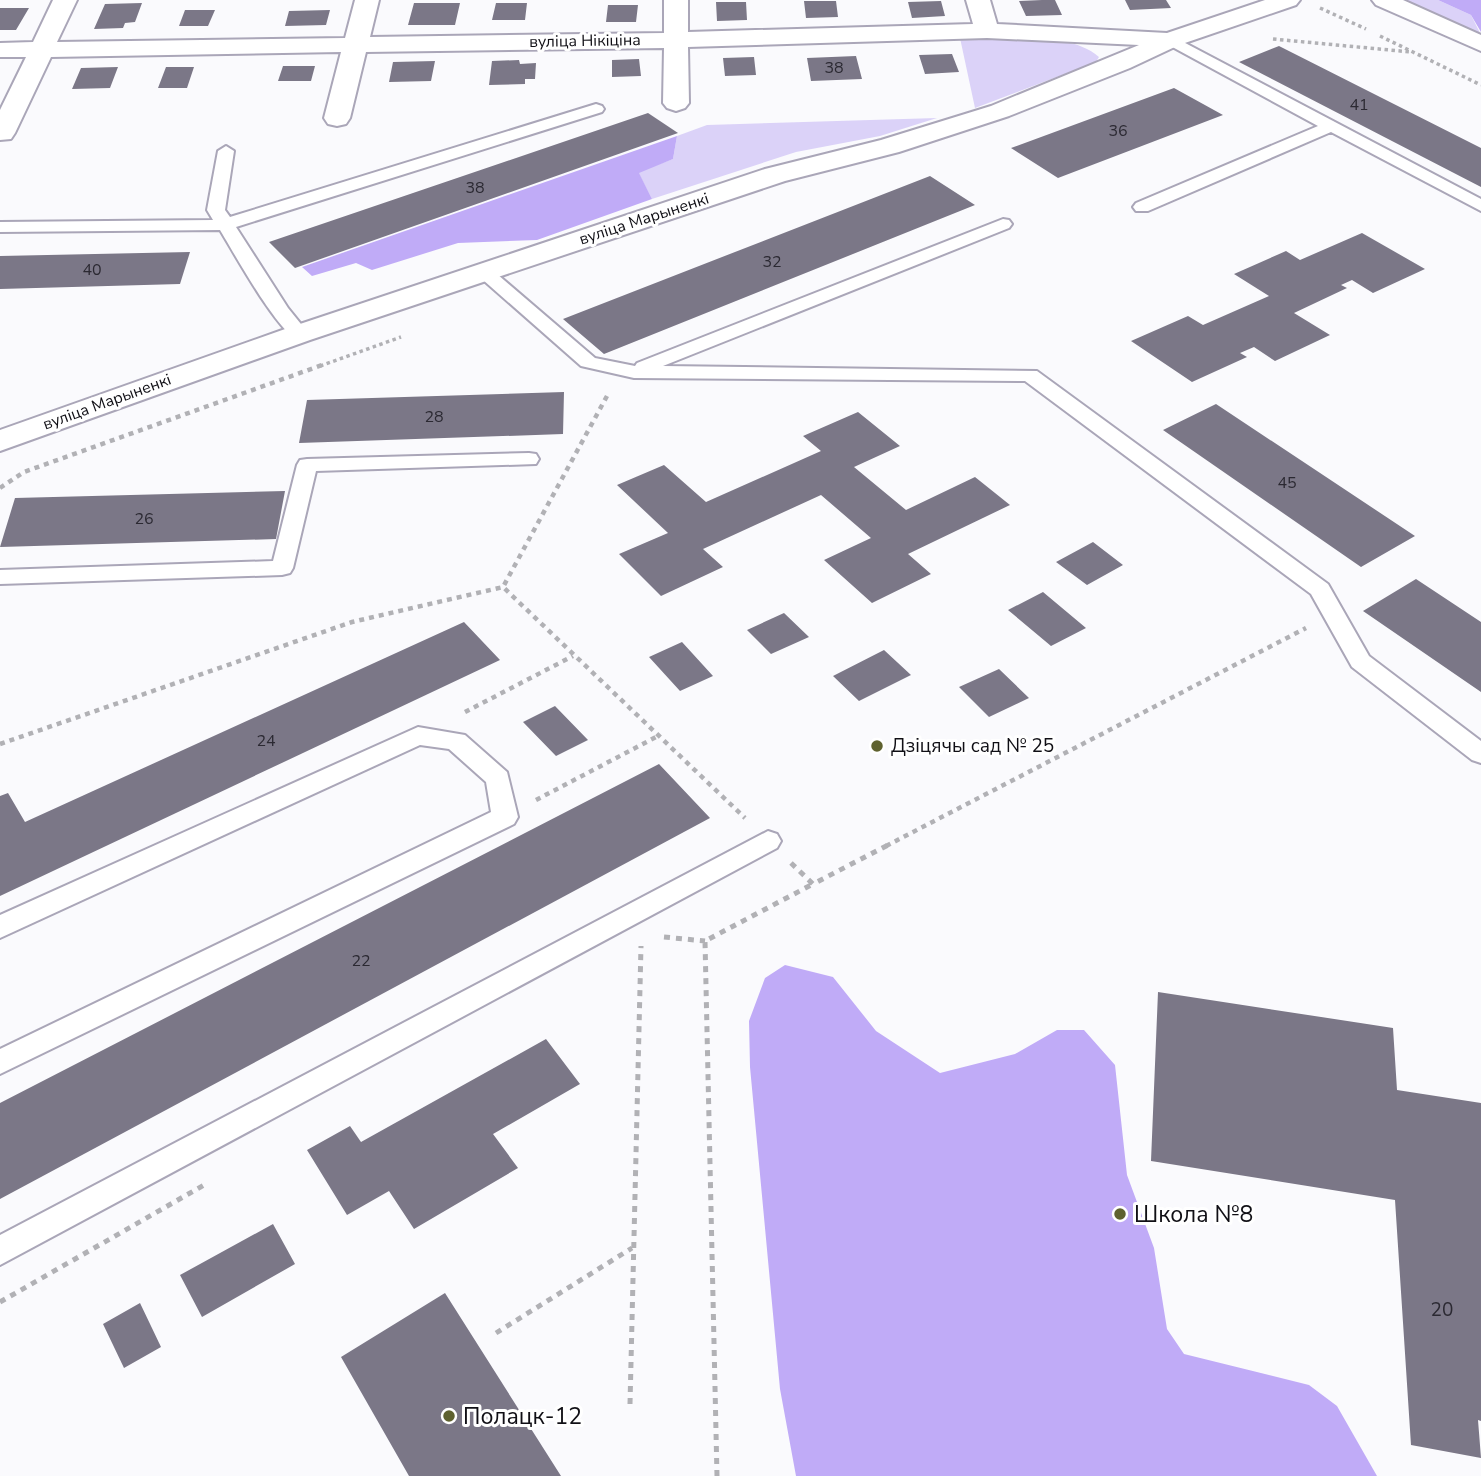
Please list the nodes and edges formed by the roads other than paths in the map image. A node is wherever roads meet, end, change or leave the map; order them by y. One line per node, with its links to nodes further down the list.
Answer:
1 (65, 0): 13 (street)
2 (367, 0): 10 (street)
3 (676, 0): 8 (street)
4 (978, 0): 7 (street)
5 (1384, 0): 11 (street)
6 (1298, 6): 9 (street, вуліца Марыненкі)
7 (987, 31): 8 (street, вуліца Нікіціна); 9 (street, вуліца Нікіціна)
8 (678, 40): 10 (street, вуліца Нікіціна); 14 (street)
9 (1170, 40): 17 (lane); 25 (street, вуліца Марыненкі)
10 (356, 44): 13 (street, вуліца Нікіціна); 16 (street)
11 (1481, 44)
12 (0, 50): 13 (street, вуліца Нікіціна)
13 (41, 50): 18 (street)
14 (676, 103)
15 (596, 109): 23 (lane)
16 (337, 118)
17 (1329, 127): 20 (lane); 21 (lane)
18 (2, 133)
19 (226, 151): 23 (lane)
20 (1481, 206)
21 (1142, 207)
22 (1003, 224): 27 (lane)
23 (224, 225): 24 (lane); 26 (lane)
24 (0, 227)
25 (483, 272): 26 (street, вуліца Марыненкі); 27 (lane)
26 (299, 334): 28 (street, вуліца Марыненкі)
27 (634, 372): 31 (lane)
28 (0, 441)
29 (529, 459): 30 (lane)
30 (0, 577)
31 (1481, 754)
32 (768, 841): 35 (lane)
33 (0, 927): 34 (lane)
34 (0, 1062)
35 (0, 1251)

